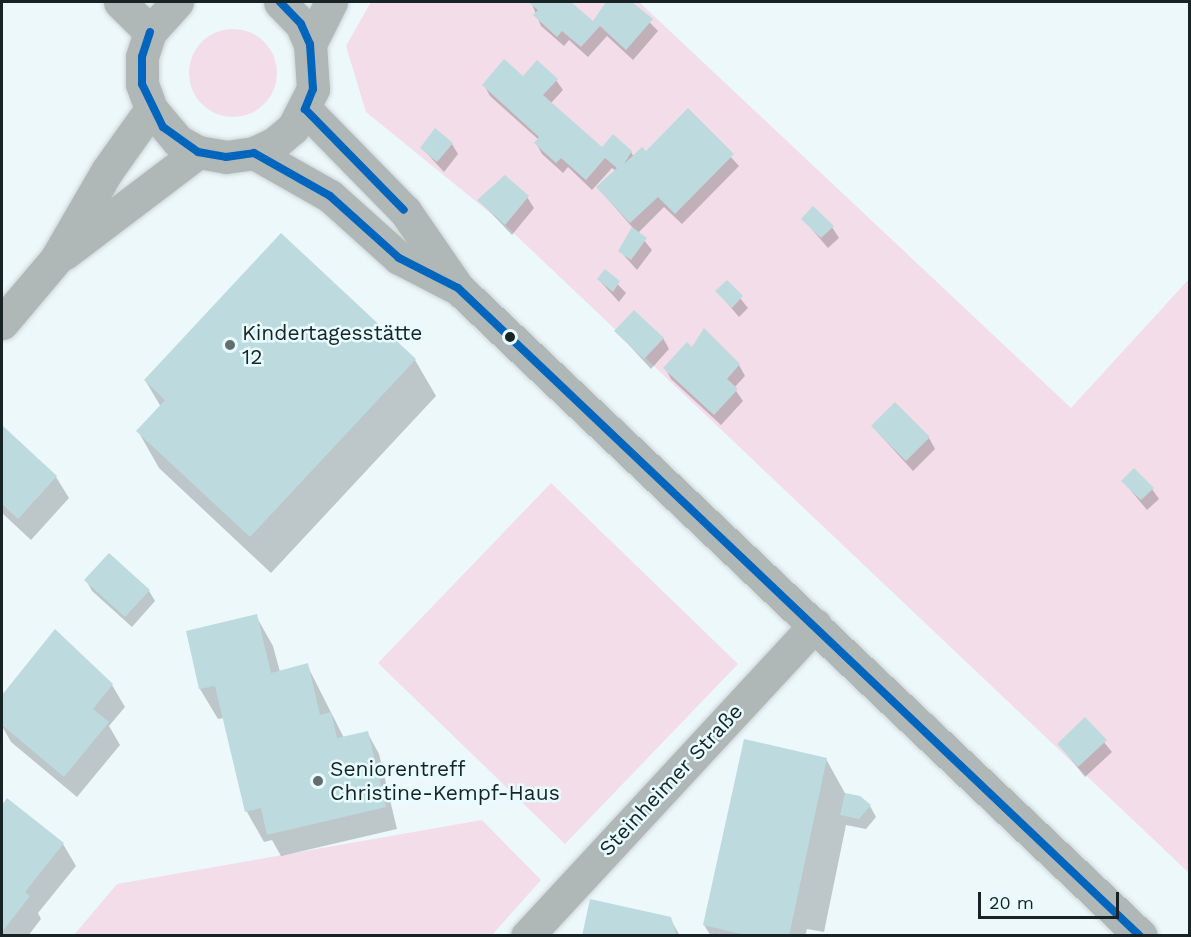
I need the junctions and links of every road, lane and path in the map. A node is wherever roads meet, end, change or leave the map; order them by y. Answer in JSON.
{"nodes":[{"id":1,"x":120,"y":2,"type":"edge"},
{"id":2,"x":177,"y":2,"type":"edge"},
{"id":3,"x":280,"y":2,"type":"edge"},
{"id":4,"x":331,"y":2,"type":"edge"},
{"id":5,"x":150,"y":32,"type":"junction"},
{"id":6,"x":310,"y":44,"type":"junction"},
{"id":7,"x":151,"y":109,"type":"junction"},
{"id":8,"x":305,"y":109,"type":"junction"},
{"id":9,"x":198,"y":152,"type":"junction"},
{"id":10,"x":254,"y":153,"type":"junction"},
{"id":11,"x":56,"y":259,"type":"junction"},
{"id":12,"x":458,"y":288,"type":"junction"},
{"id":13,"x":8,"y":303,"type":"edge"},
{"id":14,"x":815,"y":625,"type":"junction"},
{"id":15,"x":527,"y":936,"type":"edge"},
{"id":16,"x":1142,"y":936,"type":"edge"}],
"edges":[{"from":1,"to":5,"type":"street"},
{"from":2,"to":5,"type":"street"},
{"from":3,"to":6,"type":"street"},
{"from":4,"to":6,"type":"street"},
{"from":5,"to":7,"type":"street"},
{"from":6,"to":8,"type":"street"},
{"from":7,"to":9,"type":"street"},
{"from":7,"to":11,"type":"street"},
{"from":8,"to":10,"type":"street"},
{"from":8,"to":12,"type":"street"},
{"from":9,"to":10,"type":"street"},
{"from":9,"to":11,"type":"street"},
{"from":10,"to":12,"type":"street"},
{"from":11,"to":13,"type":"street"},
{"from":12,"to":14,"type":"street"},
{"from":14,"to":15,"type":"street","name":"Steinheimer Straße"},
{"from":14,"to":16,"type":"street"}]}
